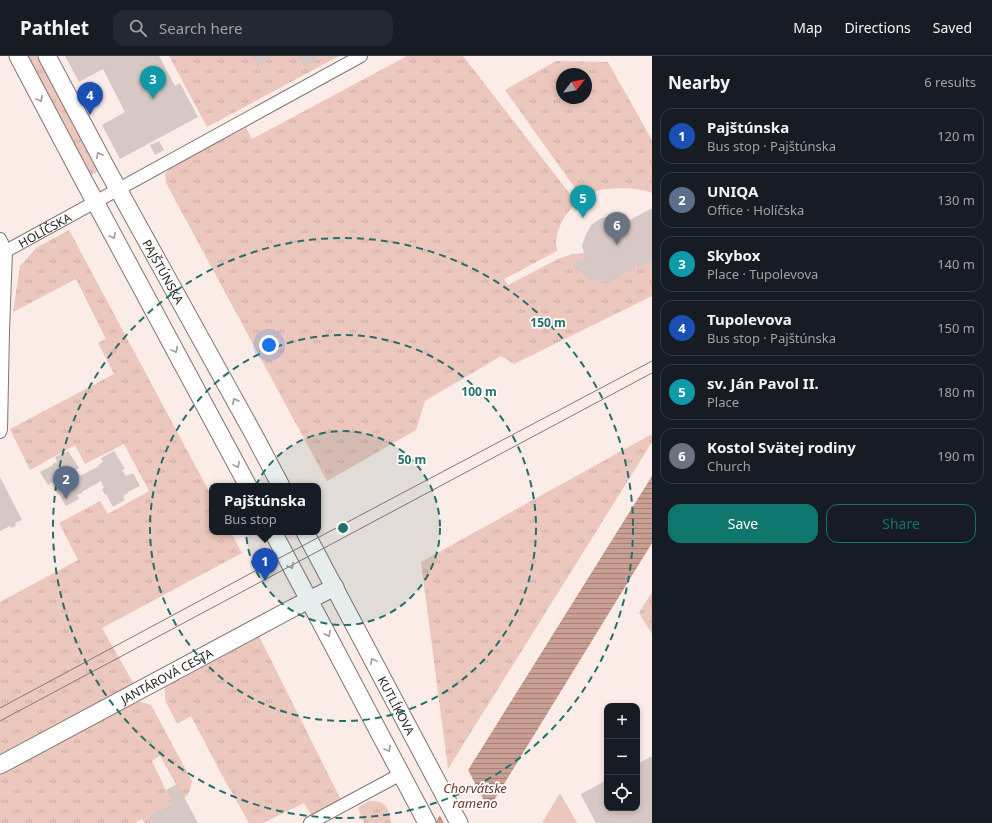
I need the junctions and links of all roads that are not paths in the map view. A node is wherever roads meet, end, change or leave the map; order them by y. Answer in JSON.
{"nodes":[{"id":1,"x":18,"y":56,"type":"edge"},
{"id":2,"x":47,"y":56,"type":"edge"},
{"id":3,"x":361,"y":56,"type":"edge"},
{"id":4,"x":118,"y":189,"type":"junction"},
{"id":5,"x":95,"y":202,"type":"junction"},
{"id":6,"x":0,"y":239,"type":"edge"},
{"id":7,"x":6,"y":251,"type":"junction"},
{"id":8,"x":0,"y":432,"type":"edge"},
{"id":9,"x":246,"y":483,"type":"edge"},
{"id":10,"x":279,"y":483,"type":"edge"},
{"id":11,"x":275,"y":535,"type":"edge"},
{"id":12,"x":307,"y":535,"type":"edge"},
{"id":13,"x":334,"y":587,"type":"junction"},
{"id":14,"x":309,"y":600,"type":"junction"},
{"id":15,"x":0,"y":765,"type":"edge"},
{"id":16,"x":401,"y":774,"type":"junction"},
{"id":17,"x":424,"y":817,"type":"edge"},
{"id":18,"x":310,"y":823,"type":"edge"},
{"id":19,"x":459,"y":823,"type":"edge"}],
"edges":[{"from":1,"to":5,"type":"main road","one_way":true},
{"from":4,"to":2,"type":"main road","name":"PAJŠTÚNSKA","one_way":true},
{"from":3,"to":4,"type":"street","name":"HOLÍČSKA"},
{"from":4,"to":5,"type":"street","name":"HOLÍČSKA"},
{"from":10,"to":4,"type":"main road","name":"PAJŠTÚNSKA","one_way":true},
{"from":5,"to":7,"type":"street","name":"HOLÍČSKA"},
{"from":5,"to":9,"type":"main road","one_way":true},
{"from":6,"to":7,"type":"street"},
{"from":7,"to":8,"type":"street","name":"HOLÍČSKA"},
{"from":11,"to":14,"type":"main road","one_way":true},
{"from":12,"to":13,"type":"main road"},
{"from":13,"to":14,"type":"main road","name":"JANTÁROVÁ CESTA"},
{"from":19,"to":13,"type":"main road","name":"KUTLÍKOVA","one_way":true},
{"from":14,"to":15,"type":"main road","name":"JANTÁROVÁ CESTA"},
{"from":14,"to":16,"type":"main road","one_way":true},
{"from":16,"to":17,"type":"main road"},
{"from":16,"to":18,"type":"street"}]}
